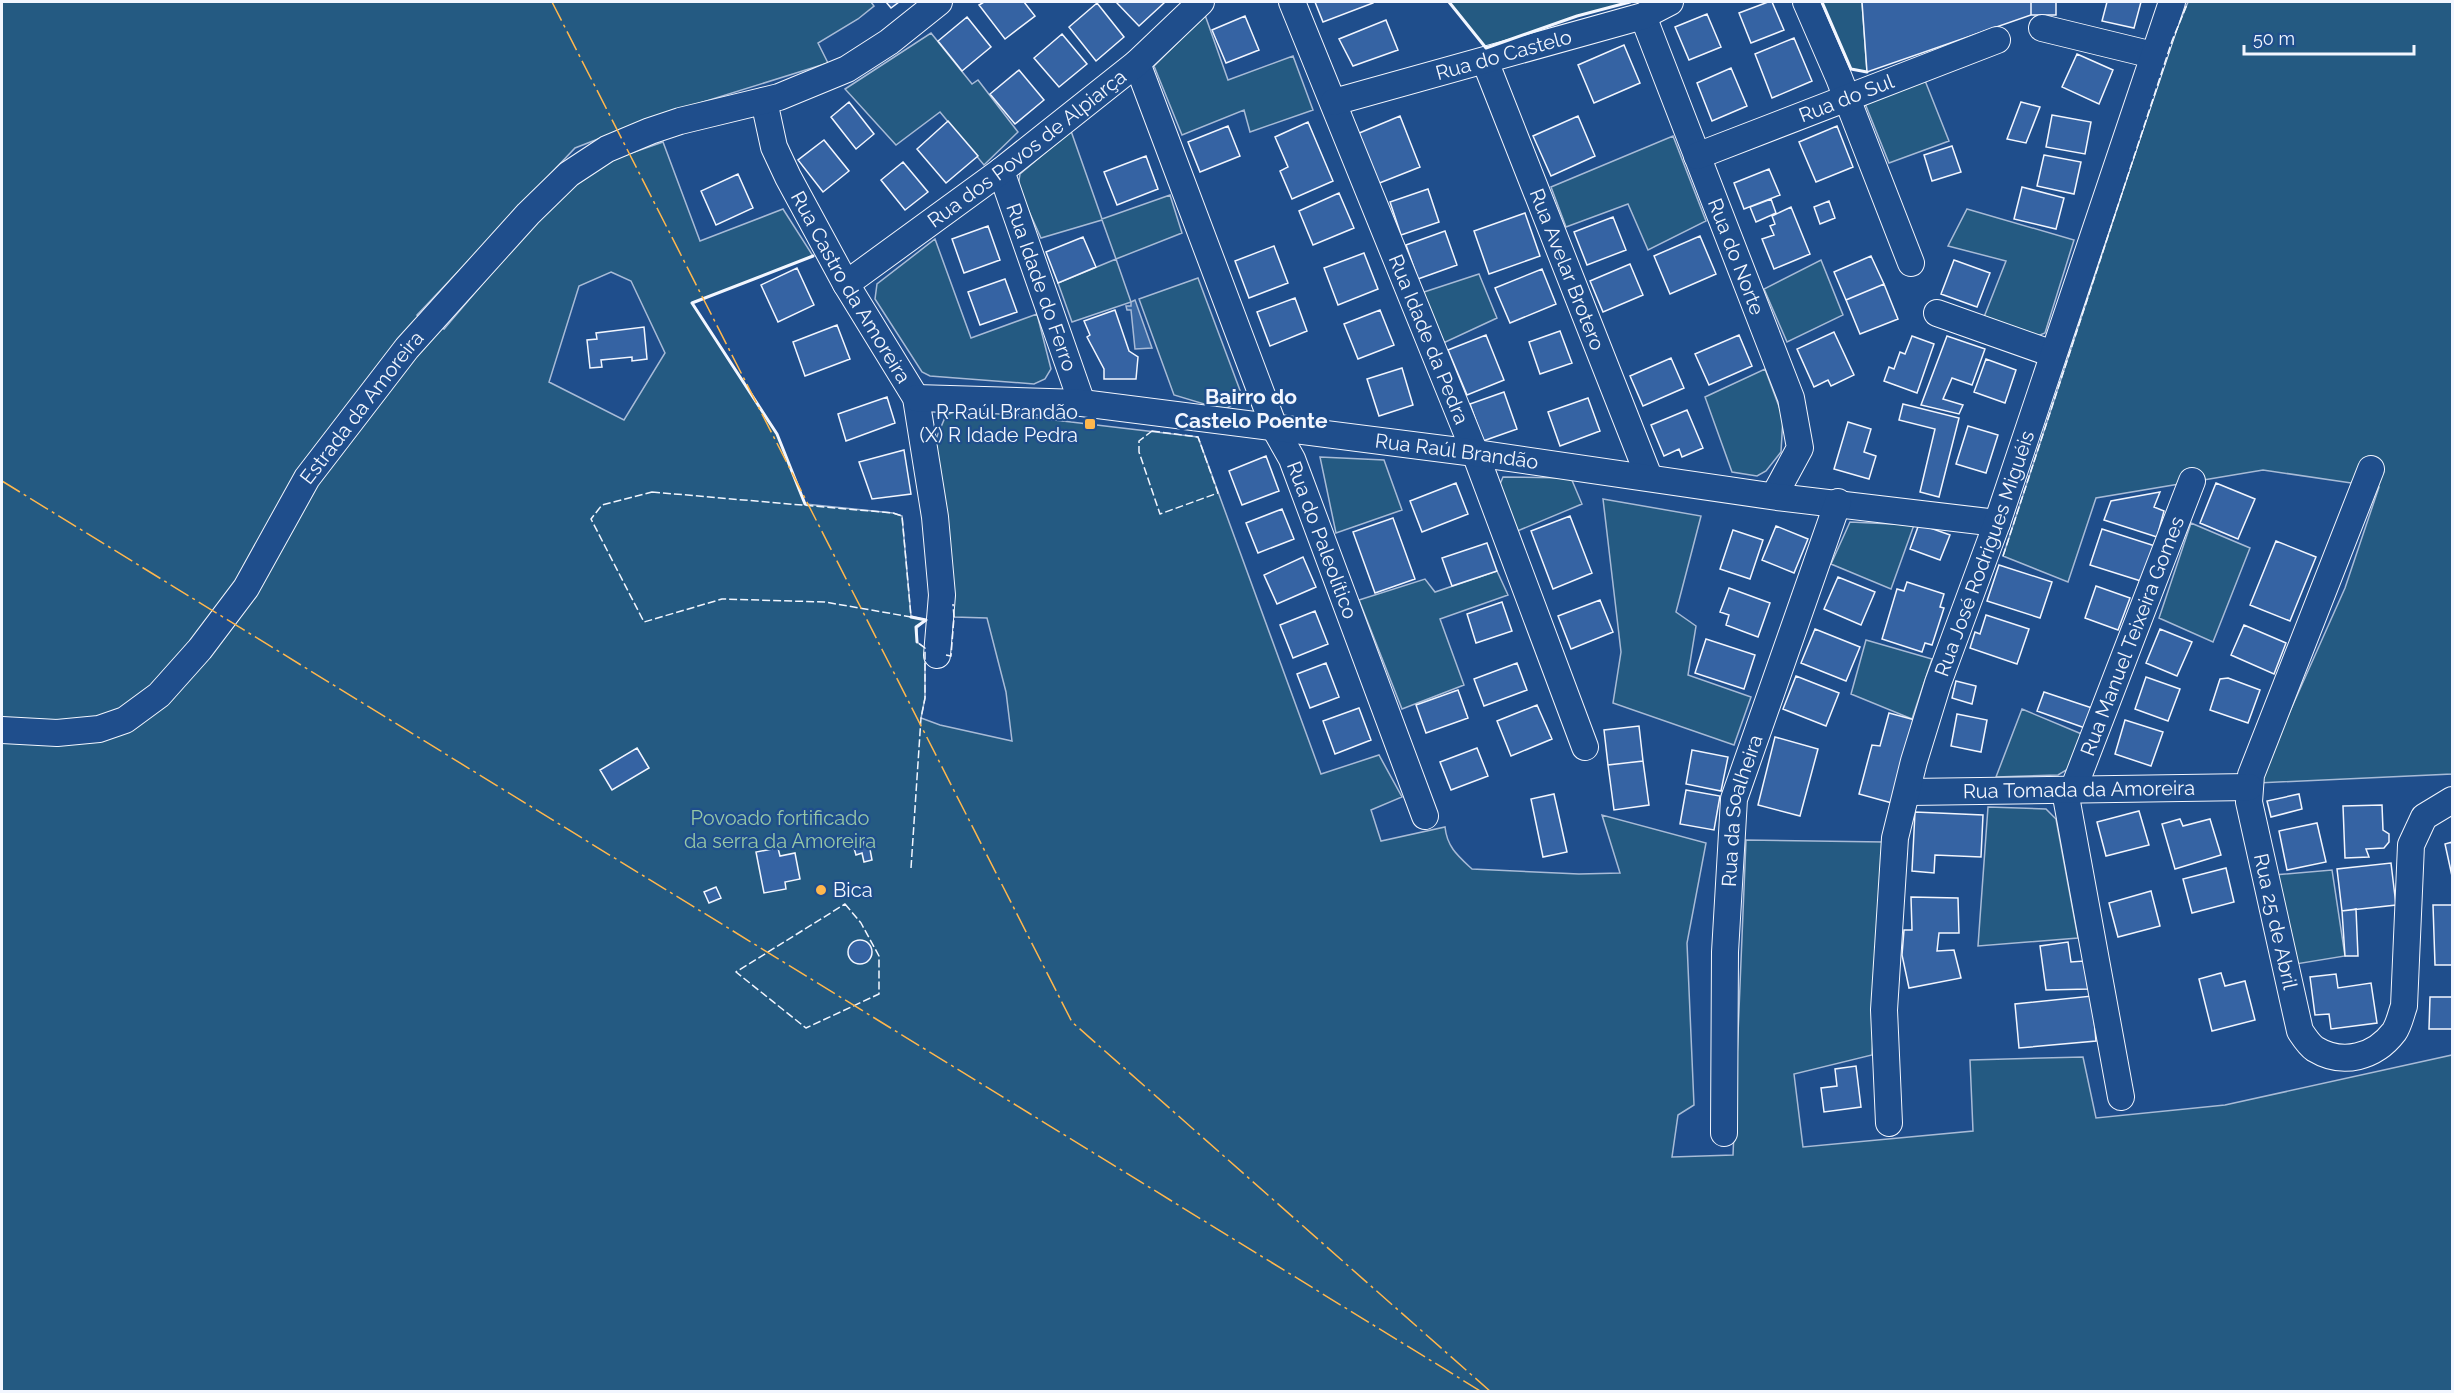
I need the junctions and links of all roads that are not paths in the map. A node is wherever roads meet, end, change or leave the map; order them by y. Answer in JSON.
{"nodes":[{"id":1,"x":939,"y":2,"type":"edge"},
{"id":2,"x":1201,"y":2,"type":"edge"},
{"id":3,"x":1292,"y":2,"type":"edge"},
{"id":4,"x":1670,"y":2,"type":"edge"},
{"id":5,"x":1806,"y":2,"type":"edge"},
{"id":6,"x":2172,"y":2,"type":"edge"},
{"id":7,"x":1643,"y":16,"type":"junction"},
{"id":8,"x":2042,"y":28,"type":"dead end"},
{"id":9,"x":1997,"y":40,"type":"dead end"},
{"id":10,"x":2153,"y":56,"type":"junction"},
{"id":11,"x":1485,"y":62,"type":"junction"},
{"id":12,"x":1137,"y":63,"type":"junction"},
{"id":13,"x":1846,"y":97,"type":"junction"},
{"id":14,"x":764,"y":101,"type":"junction"},
{"id":15,"x":1334,"y":102,"type":"junction"},
{"id":16,"x":1697,"y":156,"type":"junction"},
{"id":17,"x":1001,"y":171,"type":"junction"},
{"id":18,"x":1911,"y":263,"type":"dead end"},
{"id":19,"x":846,"y":284,"type":"junction"},
{"id":20,"x":1937,"y":313,"type":"dead end"},
{"id":21,"x":2053,"y":354,"type":"junction"},
{"id":22,"x":916,"y":398,"type":"junction"},
{"id":23,"x":1082,"y":403,"type":"junction"},
{"id":24,"x":1274,"y":427,"type":"junction"},
{"id":25,"x":1475,"y":453,"type":"junction"},
{"id":26,"x":2371,"y":469,"type":"dead end"},
{"id":27,"x":1649,"y":477,"type":"junction"},
{"id":28,"x":2192,"y":481,"type":"dead end"},
{"id":29,"x":1774,"y":496,"type":"junction"},
{"id":30,"x":1838,"y":502,"type":"junction"},
{"id":31,"x":1997,"y":523,"type":"junction"},
{"id":32,"x":937,"y":655,"type":"dead end"},
{"id":33,"x":2,"y":730,"type":"edge"},
{"id":34,"x":1585,"y":747,"type":"dead end"},
{"id":35,"x":2249,"y":787,"type":"junction"},
{"id":36,"x":2069,"y":790,"type":"junction"},
{"id":37,"x":1908,"y":792,"type":"junction"},
{"id":38,"x":2452,"y":800,"type":"edge"},
{"id":39,"x":1425,"y":816,"type":"dead end"},
{"id":40,"x":2121,"y":1097,"type":"dead end"},
{"id":41,"x":1889,"y":1123,"type":"dead end"},
{"id":42,"x":1724,"y":1134,"type":"dead end"}],
"edges":[{"from":1,"to":14,"type":"street","name":"Estrada da Amoreira"},
{"from":2,"to":12,"type":"street","name":"Rua dos Povos de Alpiarça"},
{"from":3,"to":15,"type":"street","name":"Rua Idade da Pedra"},
{"from":4,"to":7,"type":"street","name":"Rua do Castelo"},
{"from":5,"to":13,"type":"street"},
{"from":6,"to":10,"type":"street","name":"Rua José Rodrigues Miguéis"},
{"from":7,"to":11,"type":"street","name":"Rua do Castelo"},
{"from":7,"to":16,"type":"street","name":"Rua do Norte"},
{"from":8,"to":10,"type":"street"},
{"from":9,"to":13,"type":"street","name":"Rua do Sul"},
{"from":10,"to":21,"type":"street","name":"Rua José Rodrigues Miguéis"},
{"from":11,"to":15,"type":"street","name":"Rua do Castelo"},
{"from":11,"to":27,"type":"street","name":"Rua Avelar Brotero"},
{"from":12,"to":17,"type":"street","name":"Rua dos Povos de Alpiarça"},
{"from":12,"to":24,"type":"street","name":"Rua do Paleolítico"},
{"from":13,"to":16,"type":"street","name":"Rua do Sul"},
{"from":13,"to":18,"type":"street"},
{"from":14,"to":19,"type":"street","name":"Rua Castro da Amoreira"},
{"from":14,"to":33,"type":"street","name":"Estrada da Amoreira"},
{"from":15,"to":25,"type":"street","name":"Rua Idade da Pedra"},
{"from":16,"to":29,"type":"street","name":"Rua do Norte"},
{"from":17,"to":19,"type":"street","name":"Rua dos Povos de Alpiarça"},
{"from":17,"to":23,"type":"street","name":"Rua Idade do Ferro"},
{"from":19,"to":22,"type":"street","name":"Rua Castro da Amoreira"},
{"from":20,"to":21,"type":"street"},
{"from":21,"to":31,"type":"street","name":"Rua José Rodrigues Miguéis"},
{"from":22,"to":23,"type":"street","name":"Rua Raúl Brandão"},
{"from":22,"to":32,"type":"street","name":"Rua Castro da Amoreira"},
{"from":23,"to":24,"type":"street","name":"Rua Raúl Brandão"},
{"from":24,"to":25,"type":"street","name":"Rua Raúl Brandão"},
{"from":24,"to":39,"type":"street","name":"Rua do Paleolítico"},
{"from":25,"to":27,"type":"street","name":"Rua Raúl Brandão"},
{"from":25,"to":34,"type":"street","name":"Rua Idade da Pedra"},
{"from":26,"to":35,"type":"street","name":"Rua 25 de Abril"},
{"from":27,"to":29,"type":"street","name":"Rua Raúl Brandão"},
{"from":28,"to":36,"type":"street","name":"Rua Manuel Teixeira Gomes"},
{"from":29,"to":30,"type":"street","name":"Rua Raúl Brandão"},
{"from":30,"to":31,"type":"street","name":"Rua Raúl Brandão"},
{"from":30,"to":42,"type":"street","name":"Rua da Soalheira"},
{"from":31,"to":37,"type":"street","name":"Rua José Rodrigues Miguéis"},
{"from":35,"to":36,"type":"street","name":"Rua Tomada da Amoreira"},
{"from":35,"to":38,"type":"street","name":"Rua 25 de Abril"},
{"from":36,"to":37,"type":"street","name":"Rua Tomada da Amoreira"},
{"from":36,"to":40,"type":"street"},
{"from":37,"to":41,"type":"street","name":"Rua José Rodrigues Miguéis"}]}
